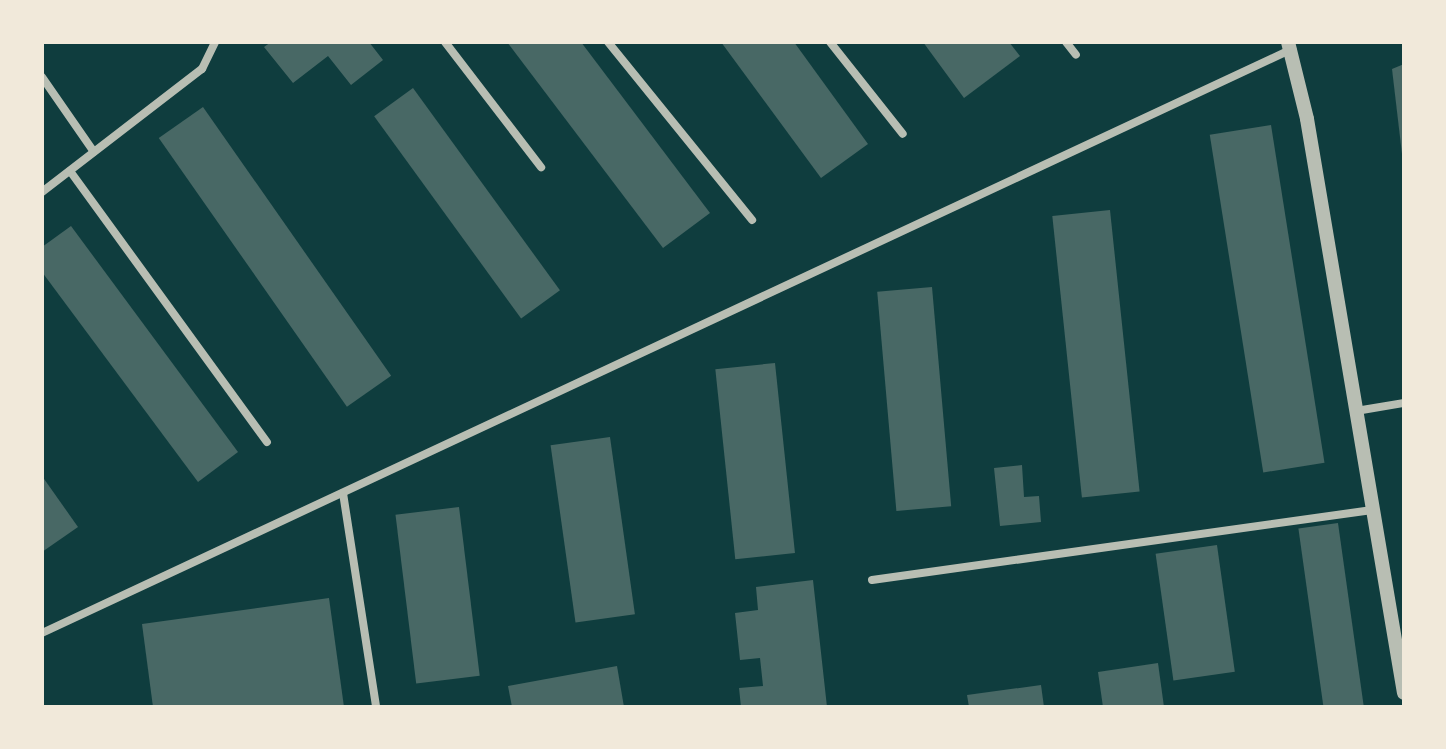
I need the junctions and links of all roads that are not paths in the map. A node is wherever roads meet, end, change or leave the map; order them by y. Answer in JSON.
{"nodes":[{"id":1,"x":215,"y":42,"type":"edge"},
{"id":2,"x":461,"y":42,"type":"edge"},
{"id":3,"x":608,"y":42,"type":"edge"},
{"id":4,"x":830,"y":42,"type":"edge"},
{"id":5,"x":1066,"y":42,"type":"edge"},
{"id":6,"x":1295,"y":44,"type":"edge"},
{"id":7,"x":448,"y":46,"type":"edge"},
{"id":8,"x":1076,"y":55,"type":"dead end"},
{"id":9,"x":42,"y":77,"type":"edge"},
{"id":10,"x":903,"y":134,"type":"dead end"},
{"id":11,"x":94,"y":152,"type":"junction"},
{"id":12,"x":541,"y":167,"type":"dead end"},
{"id":13,"x":70,"y":171,"type":"junction"},
{"id":14,"x":42,"y":192,"type":"edge"},
{"id":15,"x":752,"y":220,"type":"dead end"},
{"id":16,"x":1404,"y":403,"type":"edge"},
{"id":17,"x":1355,"y":411,"type":"junction"},
{"id":18,"x":267,"y":442,"type":"dead end"},
{"id":19,"x":343,"y":493,"type":"junction"},
{"id":20,"x":1372,"y":510,"type":"junction"},
{"id":21,"x":872,"y":580,"type":"dead end"},
{"id":22,"x":42,"y":633,"type":"edge"},
{"id":23,"x":1404,"y":693,"type":"edge"},
{"id":24,"x":376,"y":707,"type":"edge"}],
"edges":[{"from":1,"to":11,"type":"street"},
{"from":2,"to":7,"type":"street"},
{"from":3,"to":15,"type":"street"},
{"from":4,"to":10,"type":"street"},
{"from":5,"to":8,"type":"street"},
{"from":6,"to":17,"type":"street"},
{"from":6,"to":19,"type":"street"},
{"from":7,"to":12,"type":"street"},
{"from":9,"to":11,"type":"street"},
{"from":11,"to":13,"type":"street"},
{"from":13,"to":14,"type":"street"},
{"from":13,"to":18,"type":"street"},
{"from":16,"to":17,"type":"street"},
{"from":17,"to":20,"type":"street"},
{"from":19,"to":22,"type":"street"},
{"from":19,"to":24,"type":"street"},
{"from":20,"to":21,"type":"street"},
{"from":20,"to":23,"type":"street"}]}
